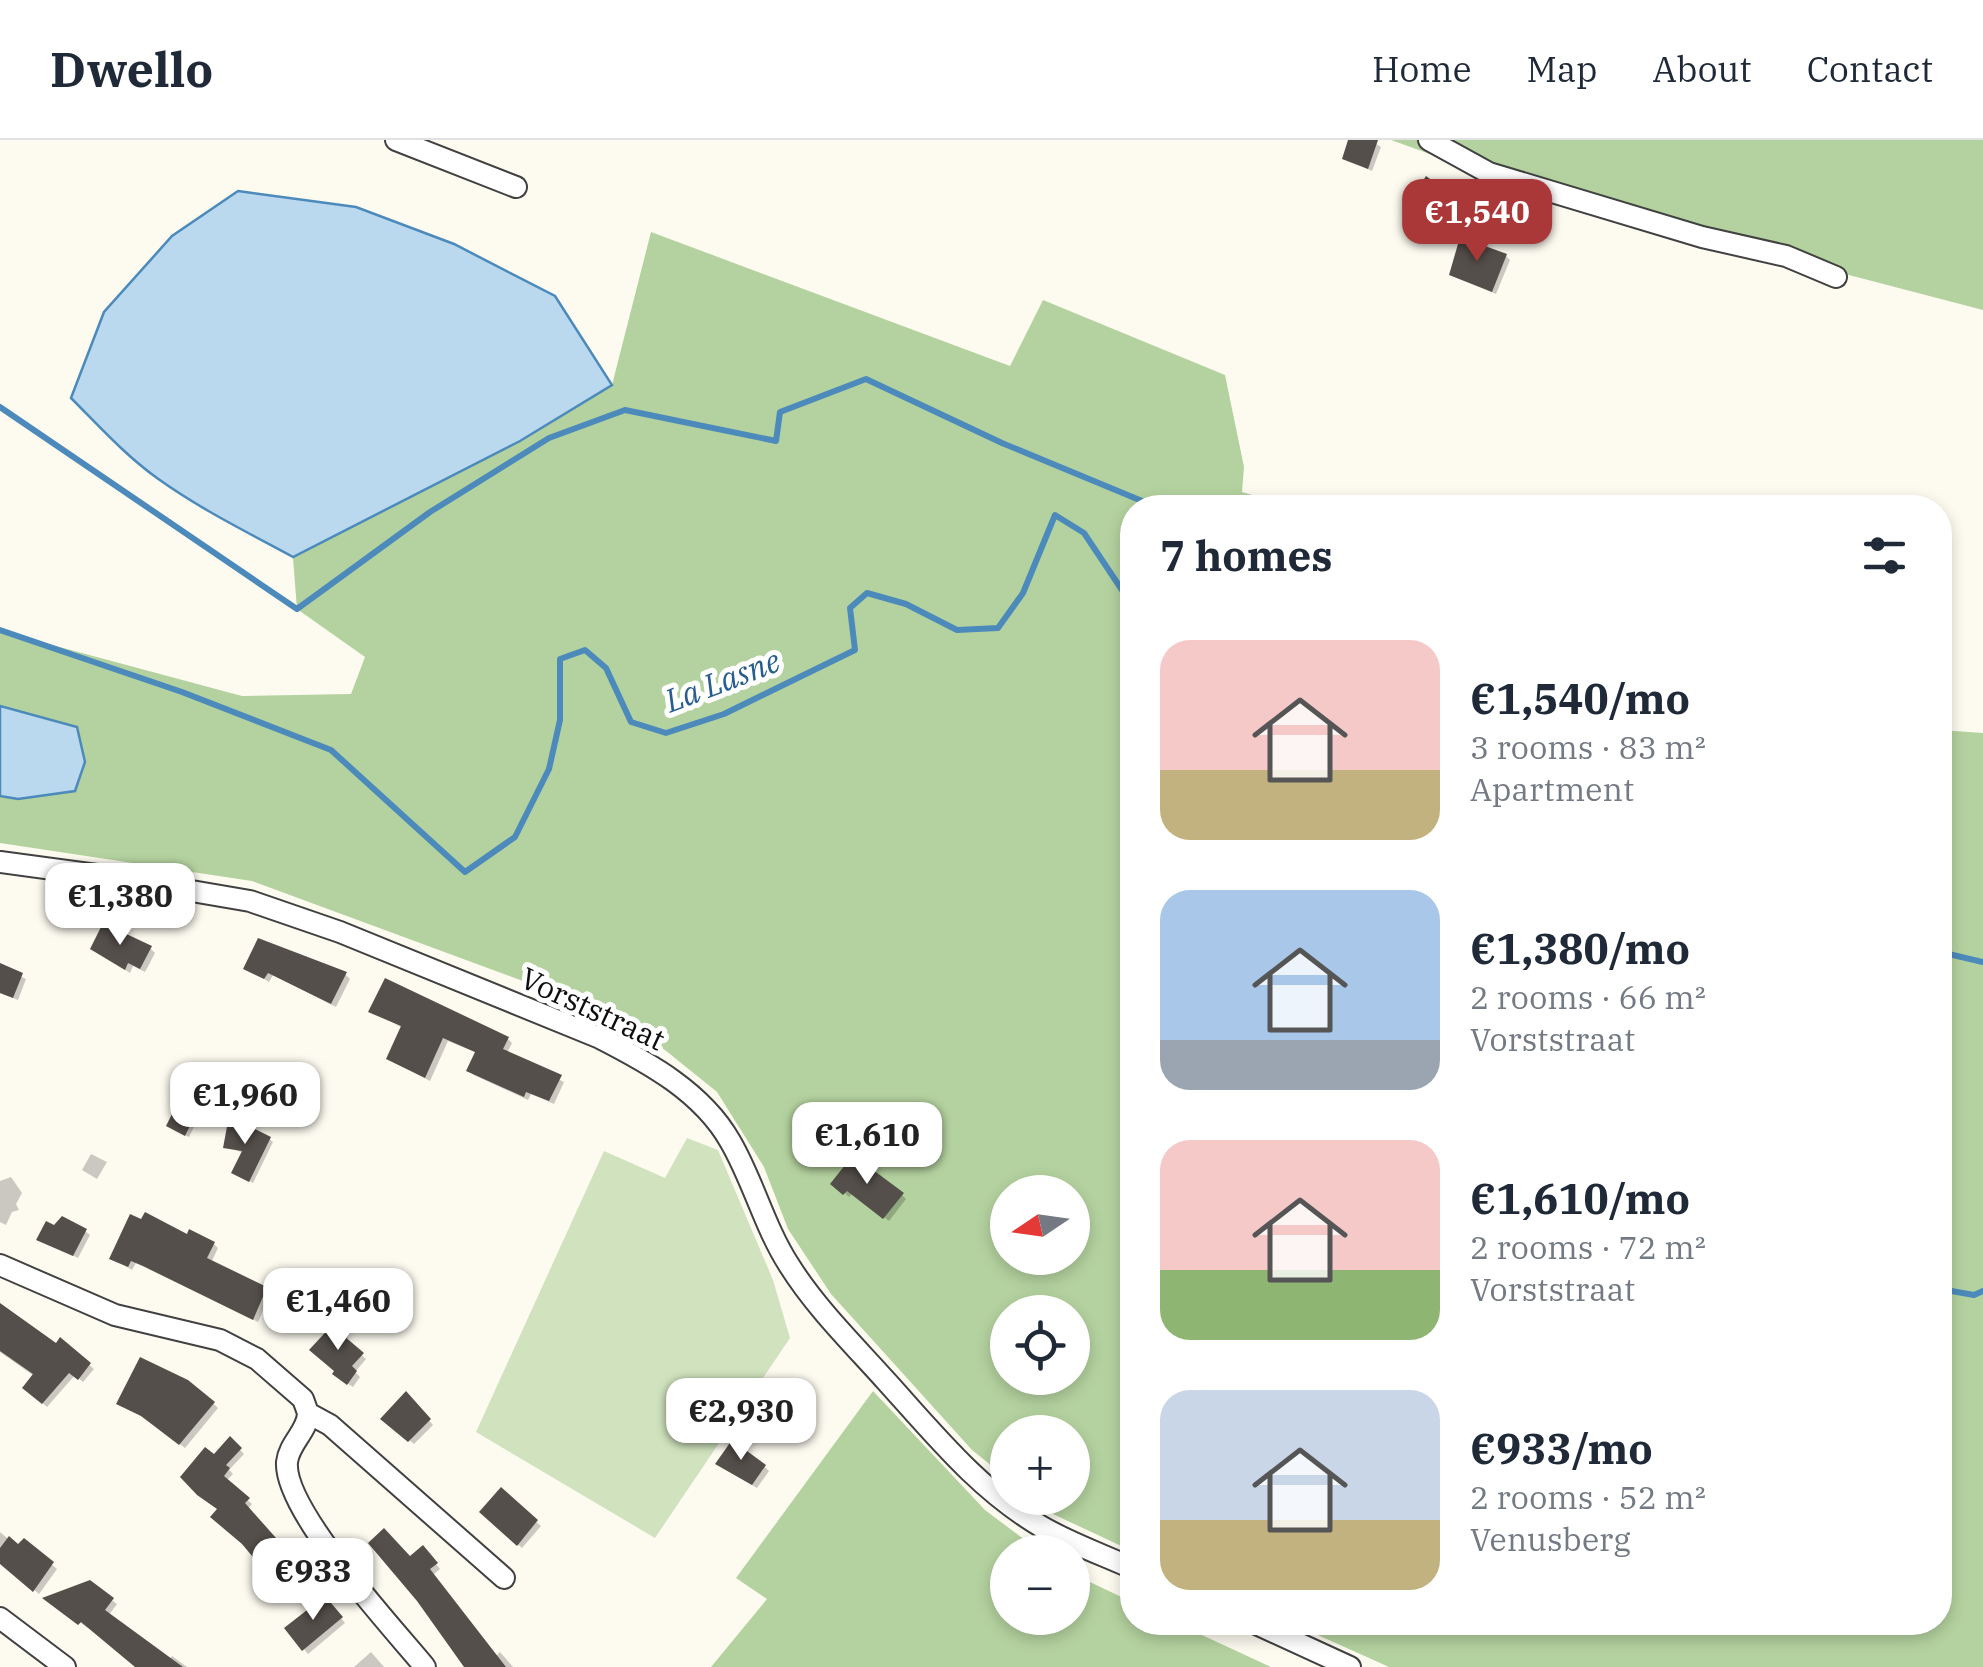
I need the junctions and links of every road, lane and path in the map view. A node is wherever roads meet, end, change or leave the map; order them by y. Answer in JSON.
{"nodes":[{"id":1,"x":396,"y":140,"type":"edge"},
{"id":2,"x":1429,"y":140,"type":"edge"},
{"id":3,"x":516,"y":186,"type":"dead end"},
{"id":4,"x":1836,"y":276,"type":"dead end"},
{"id":5,"x":0,"y":862,"type":"edge"},
{"id":6,"x":0,"y":1265,"type":"edge"},
{"id":7,"x":308,"y":1413,"type":"junction"},
{"id":8,"x":1120,"y":1563,"type":"edge"},
{"id":9,"x":504,"y":1578,"type":"dead end"},
{"id":10,"x":0,"y":1618,"type":"edge"},
{"id":11,"x":1280,"y":1635,"type":"edge"},
{"id":12,"x":65,"y":1667,"type":"edge"},
{"id":13,"x":425,"y":1667,"type":"edge"},
{"id":14,"x":1350,"y":1667,"type":"edge"}],
"edges":[{"from":1,"to":3,"type":"street"},
{"from":2,"to":4,"type":"street"},
{"from":5,"to":8,"type":"street","name":"Vorststraat"},
{"from":6,"to":7,"type":"street"},
{"from":7,"to":9,"type":"street"},
{"from":7,"to":13,"type":"street"},
{"from":10,"to":12,"type":"street"},
{"from":11,"to":14,"type":"street"}]}
